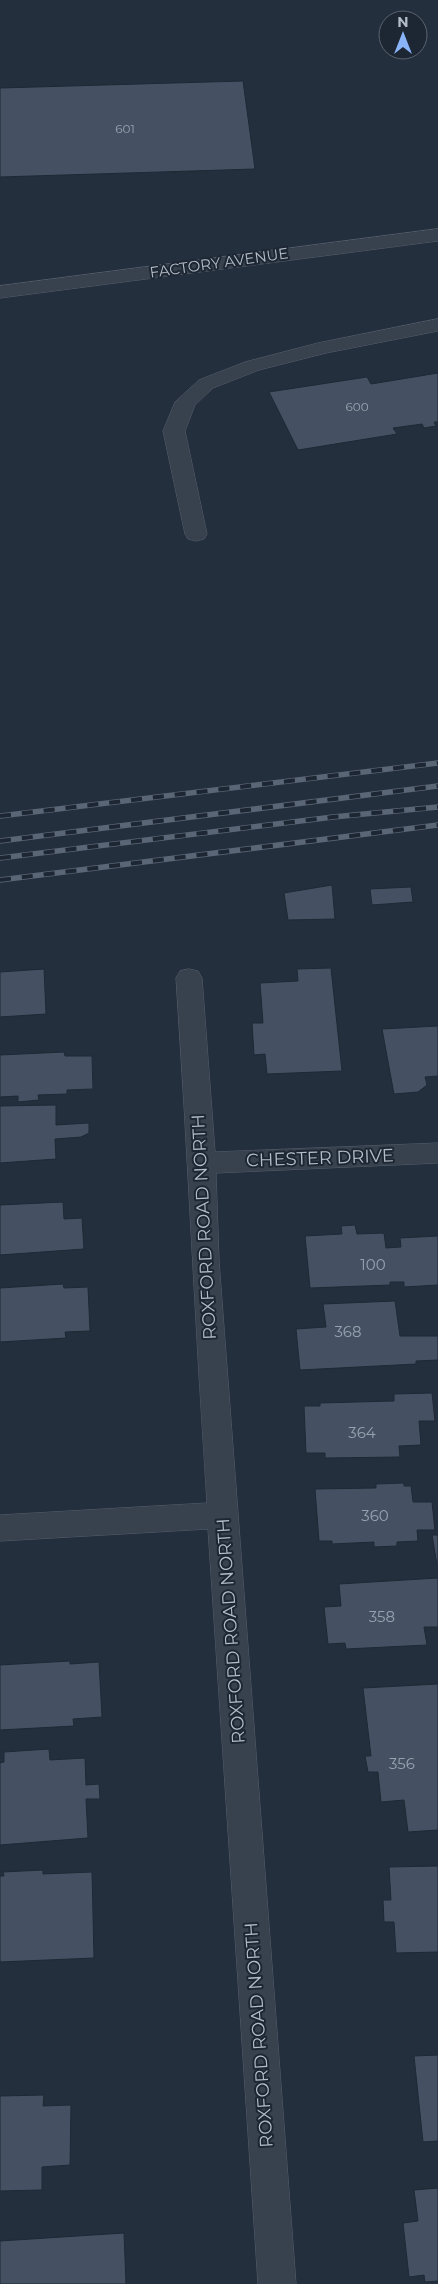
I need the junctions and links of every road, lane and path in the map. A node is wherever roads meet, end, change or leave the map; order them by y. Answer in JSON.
{"nodes":[{"id":1,"x":438,"y":234,"type":"edge"},
{"id":2,"x":0,"y":292,"type":"edge"},
{"id":3,"x":438,"y":324,"type":"edge"},
{"id":4,"x":196,"y":534,"type":"dead end"},
{"id":5,"x":189,"y":978,"type":"dead end"},
{"id":6,"x":438,"y":1153,"type":"edge"},
{"id":7,"x":202,"y":1163,"type":"junction"},
{"id":8,"x":222,"y":1515,"type":"junction"},
{"id":9,"x":0,"y":1528,"type":"edge"},
{"id":10,"x":277,"y":2284,"type":"edge"}],
"edges":[{"from":1,"to":2,"type":"street","name":"FACTORY AVENUE"},
{"from":3,"to":4,"type":"street"},
{"from":5,"to":7,"type":"street","name":"ROXFORD ROAD NORTH"},
{"from":6,"to":7,"type":"street","name":"CHESTER DRIVE"},
{"from":7,"to":8,"type":"street","name":"ROXFORD ROAD NORTH"},
{"from":8,"to":9,"type":"street"},
{"from":8,"to":10,"type":"street","name":"ROXFORD ROAD NORTH"}]}
